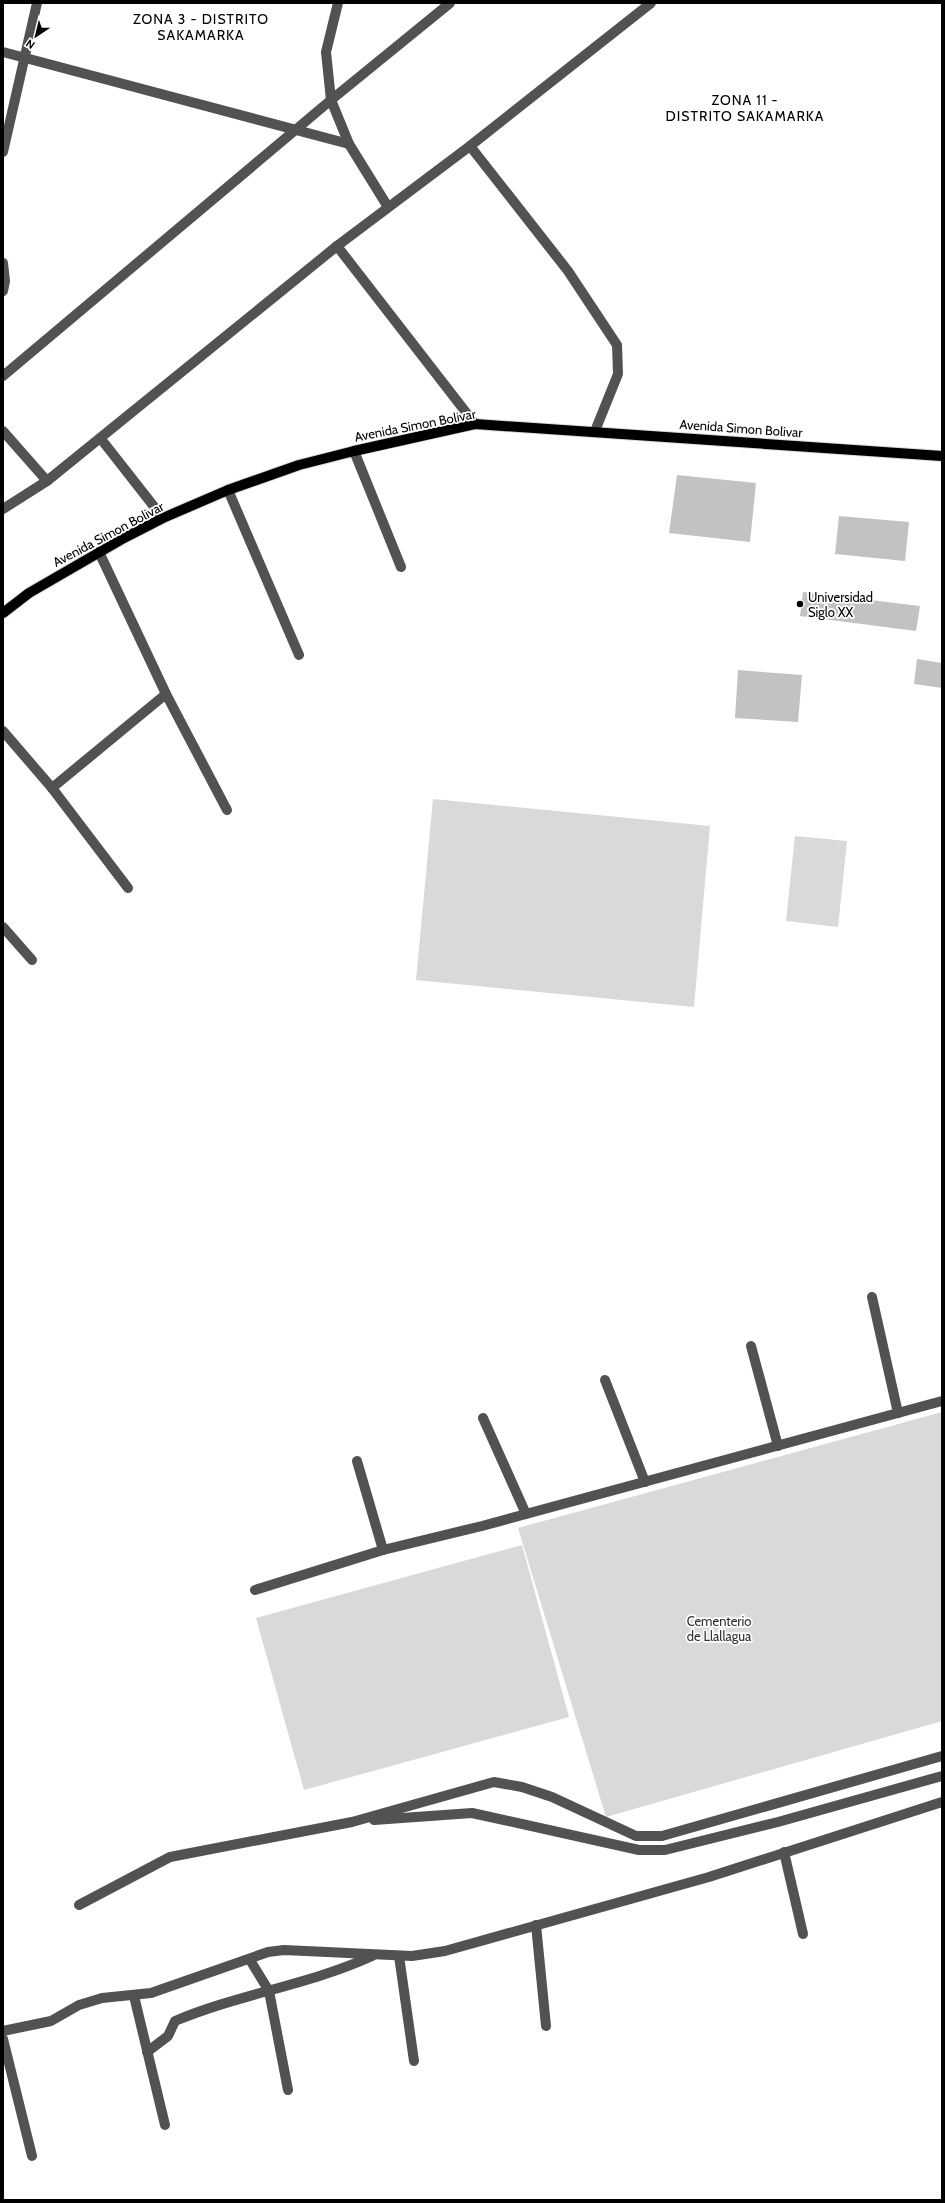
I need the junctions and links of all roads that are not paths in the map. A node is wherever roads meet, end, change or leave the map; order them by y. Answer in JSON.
{"nodes":[{"id":1,"x":38,"y":3,"type":"edge"},
{"id":2,"x":338,"y":3,"type":"edge"},
{"id":3,"x":450,"y":3,"type":"edge"},
{"id":4,"x":651,"y":3,"type":"edge"},
{"id":5,"x":3,"y":52,"type":"edge"},
{"id":6,"x":25,"y":57,"type":"junction"},
{"id":7,"x":331,"y":100,"type":"junction"},
{"id":8,"x":297,"y":130,"type":"junction"},
{"id":9,"x":349,"y":144,"type":"junction"},
{"id":10,"x":470,"y":146,"type":"junction"},
{"id":11,"x":3,"y":152,"type":"edge"},
{"id":12,"x":388,"y":207,"type":"junction"},
{"id":13,"x":337,"y":246,"type":"junction"},
{"id":14,"x":3,"y":263,"type":"edge"},
{"id":15,"x":3,"y":291,"type":"edge"},
{"id":16,"x":3,"y":376,"type":"edge"},
{"id":17,"x":475,"y":424,"type":"junction"},
{"id":18,"x":3,"y":431,"type":"edge"},
{"id":19,"x":595,"y":431,"type":"junction"},
{"id":20,"x":101,"y":439,"type":"junction"},
{"id":21,"x":354,"y":451,"type":"junction"},
{"id":22,"x":942,"y":456,"type":"edge"},
{"id":23,"x":47,"y":481,"type":"junction"},
{"id":24,"x":228,"y":490,"type":"junction"},
{"id":25,"x":3,"y":509,"type":"edge"},
{"id":26,"x":163,"y":518,"type":"junction"},
{"id":27,"x":99,"y":552,"type":"junction"},
{"id":28,"x":401,"y":567,"type":"dead end"},
{"id":29,"x":3,"y":613,"type":"edge"},
{"id":30,"x":299,"y":655,"type":"dead end"},
{"id":31,"x":166,"y":694,"type":"junction"},
{"id":32,"x":3,"y":731,"type":"edge"},
{"id":33,"x":52,"y":788,"type":"junction"},
{"id":34,"x":227,"y":810,"type":"dead end"},
{"id":35,"x":128,"y":888,"type":"dead end"},
{"id":36,"x":3,"y":927,"type":"edge"},
{"id":37,"x":32,"y":960,"type":"dead end"},
{"id":38,"x":872,"y":1298,"type":"dead end"},
{"id":39,"x":751,"y":1346,"type":"dead end"},
{"id":40,"x":605,"y":1380,"type":"dead end"},
{"id":41,"x":942,"y":1401,"type":"edge"},
{"id":42,"x":898,"y":1413,"type":"junction"},
{"id":43,"x":483,"y":1418,"type":"dead end"},
{"id":44,"x":778,"y":1446,"type":"junction"},
{"id":45,"x":357,"y":1461,"type":"dead end"},
{"id":46,"x":645,"y":1482,"type":"junction"},
{"id":47,"x":526,"y":1514,"type":"junction"},
{"id":48,"x":383,"y":1550,"type":"junction"},
{"id":49,"x":255,"y":1590,"type":"dead end"},
{"id":50,"x":942,"y":1756,"type":"edge"},
{"id":51,"x":942,"y":1776,"type":"edge"},
{"id":52,"x":942,"y":1802,"type":"edge"},
{"id":53,"x":352,"y":1822,"type":"junction"},
{"id":54,"x":784,"y":1852,"type":"junction"},
{"id":55,"x":79,"y":1905,"type":"dead end"},
{"id":56,"x":536,"y":1925,"type":"junction"},
{"id":57,"x":803,"y":1934,"type":"dead end"},
{"id":58,"x":374,"y":1955,"type":"junction"},
{"id":59,"x":399,"y":1956,"type":"junction"},
{"id":60,"x":250,"y":1960,"type":"junction"},
{"id":61,"x":269,"y":1991,"type":"junction"},
{"id":62,"x":134,"y":1996,"type":"junction"},
{"id":63,"x":546,"y":2026,"type":"dead end"},
{"id":64,"x":3,"y":2031,"type":"edge"},
{"id":65,"x":3,"y":2039,"type":"edge"},
{"id":66,"x":147,"y":2052,"type":"junction"},
{"id":67,"x":414,"y":2061,"type":"dead end"},
{"id":68,"x":288,"y":2090,"type":"dead end"},
{"id":69,"x":165,"y":2125,"type":"dead end"},
{"id":70,"x":32,"y":2156,"type":"dead end"}],
"edges":[{"from":1,"to":6,"type":"street"},
{"from":2,"to":7,"type":"street"},
{"from":3,"to":7,"type":"street"},
{"from":4,"to":10,"type":"street"},
{"from":5,"to":6,"type":"street"},
{"from":6,"to":8,"type":"street"},
{"from":6,"to":11,"type":"street"},
{"from":7,"to":8,"type":"street"},
{"from":7,"to":9,"type":"street"},
{"from":8,"to":9,"type":"street"},
{"from":8,"to":16,"type":"street"},
{"from":9,"to":12,"type":"street"},
{"from":10,"to":12,"type":"street"},
{"from":10,"to":19,"type":"street"},
{"from":12,"to":13,"type":"street"},
{"from":13,"to":17,"type":"street"},
{"from":13,"to":20,"type":"street"},
{"from":14,"to":15,"type":"street"},
{"from":17,"to":19,"type":"main road","name":"Avenida Simon Bolivar"},
{"from":17,"to":21,"type":"main road","name":"Avenida Simon Bolivar"},
{"from":18,"to":23,"type":"street"},
{"from":19,"to":22,"type":"main road","name":"Avenida Simon Bolivar"},
{"from":20,"to":23,"type":"street"},
{"from":20,"to":26,"type":"street"},
{"from":21,"to":24,"type":"main road","name":"Avenida Simon Bolivar"},
{"from":21,"to":28,"type":"street"},
{"from":23,"to":25,"type":"street"},
{"from":24,"to":26,"type":"main road","name":"Avenida Simon Bolivar"},
{"from":24,"to":30,"type":"street"},
{"from":26,"to":27,"type":"main road","name":"Avenida Simon Bolivar"},
{"from":27,"to":29,"type":"main road","name":"Avenida Simon Bolivar"},
{"from":27,"to":31,"type":"street"},
{"from":31,"to":33,"type":"street"},
{"from":31,"to":34,"type":"street"},
{"from":32,"to":33,"type":"street"},
{"from":33,"to":35,"type":"street"},
{"from":36,"to":37,"type":"street"},
{"from":38,"to":42,"type":"street"},
{"from":39,"to":44,"type":"street"},
{"from":40,"to":46,"type":"street"},
{"from":41,"to":42,"type":"street"},
{"from":42,"to":44,"type":"street"},
{"from":43,"to":47,"type":"street"},
{"from":44,"to":46,"type":"street"},
{"from":45,"to":48,"type":"street"},
{"from":46,"to":47,"type":"street"},
{"from":47,"to":48,"type":"street"},
{"from":48,"to":49,"type":"street"},
{"from":50,"to":53,"type":"street"},
{"from":51,"to":53,"type":"street"},
{"from":52,"to":54,"type":"street"},
{"from":53,"to":55,"type":"street"},
{"from":54,"to":56,"type":"street"},
{"from":54,"to":57,"type":"street"},
{"from":56,"to":59,"type":"street"},
{"from":56,"to":63,"type":"street"},
{"from":58,"to":59,"type":"street"},
{"from":58,"to":60,"type":"street"},
{"from":58,"to":61,"type":"street"},
{"from":59,"to":67,"type":"street"},
{"from":60,"to":61,"type":"street"},
{"from":60,"to":62,"type":"street"},
{"from":61,"to":66,"type":"street"},
{"from":61,"to":68,"type":"street"},
{"from":62,"to":64,"type":"street"},
{"from":62,"to":66,"type":"street"},
{"from":65,"to":70,"type":"street"},
{"from":66,"to":69,"type":"street"}]}
